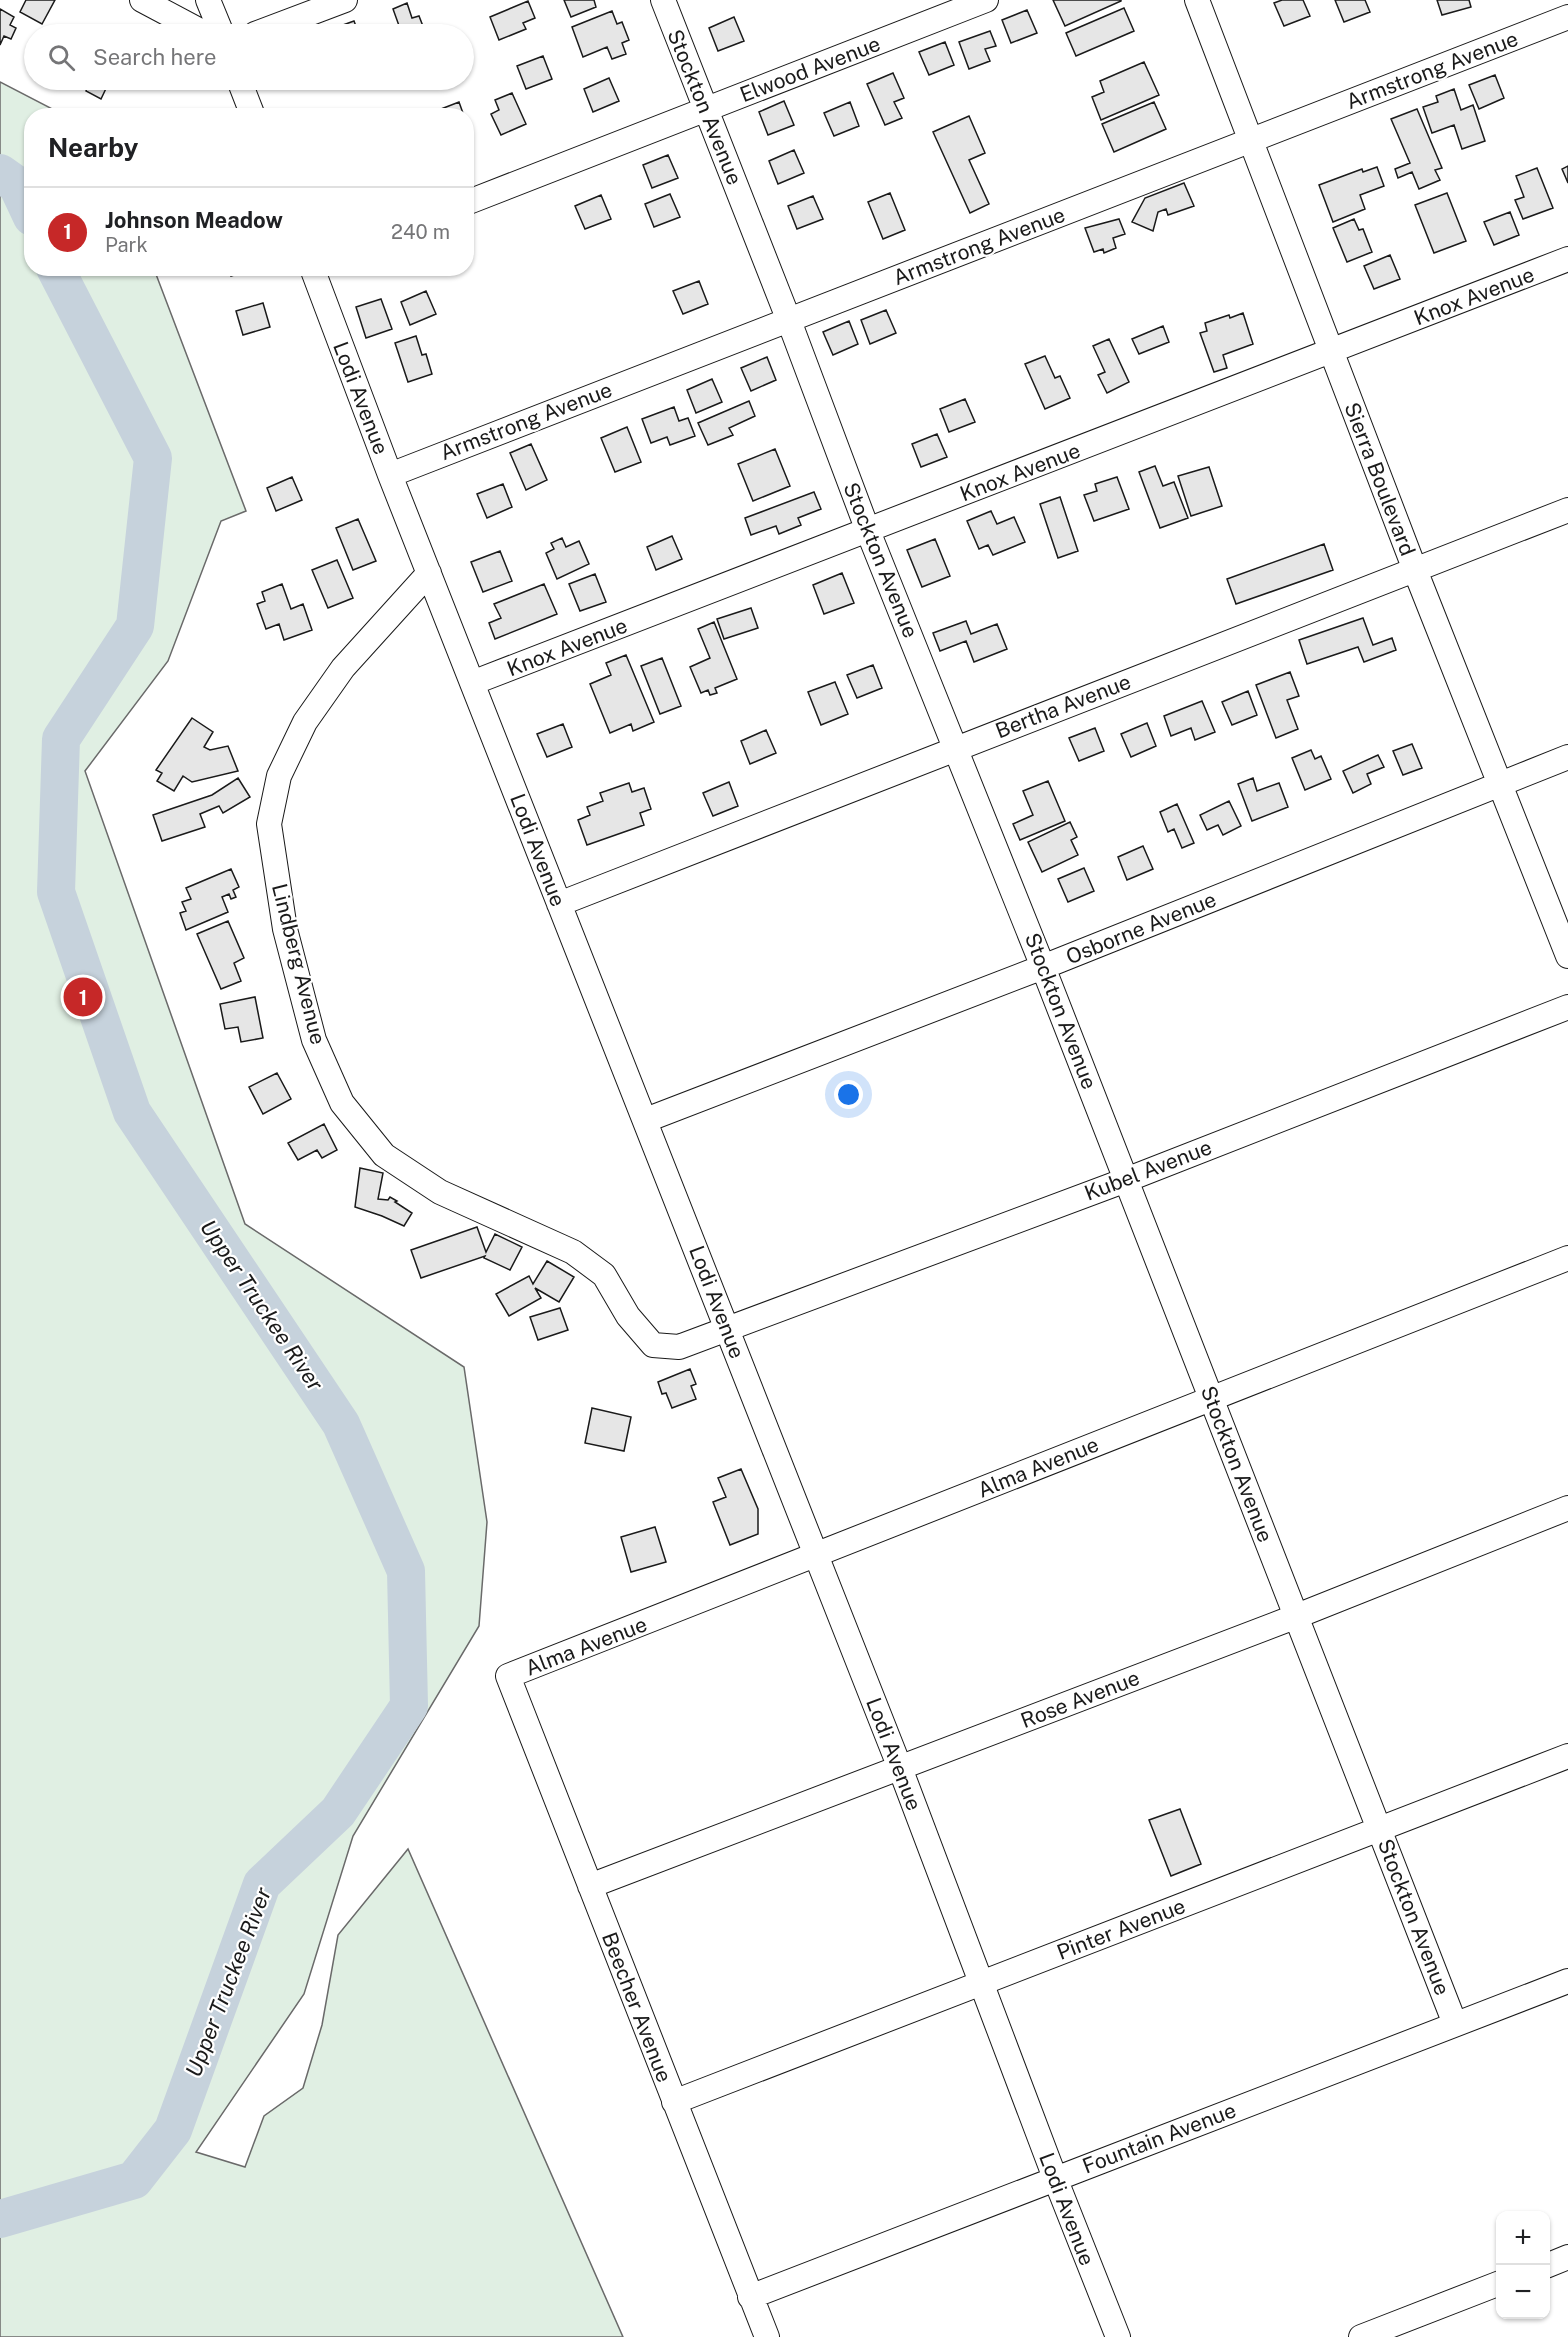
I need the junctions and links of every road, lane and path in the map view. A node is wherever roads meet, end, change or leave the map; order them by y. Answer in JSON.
{"nodes":[{"id":1,"x":142,"y":0,"type":"edge"},
{"id":2,"x":208,"y":0,"type":"edge"},
{"id":3,"x":345,"y":0,"type":"edge"},
{"id":4,"x":663,"y":0,"type":"edge"},
{"id":5,"x":986,"y":0,"type":"edge"},
{"id":6,"x":1197,"y":0,"type":"edge"},
{"id":7,"x":1568,"y":17,"type":"edge"},
{"id":8,"x":187,"y":24,"type":"edge"},
{"id":9,"x":218,"y":24,"type":"edge"},
{"id":10,"x":281,"y":24,"type":"edge"},
{"id":11,"x":243,"y":90,"type":"edge"},
{"id":12,"x":250,"y":108,"type":"edge"},
{"id":13,"x":706,"y":109,"type":"junction"},
{"id":14,"x":1251,"y":141,"type":"junction"},
{"id":15,"x":474,"y":200,"type":"edge"},
{"id":16,"x":1568,"y":259,"type":"edge"},
{"id":17,"x":315,"y":276,"type":"edge"},
{"id":18,"x":788,"y":318,"type":"junction"},
{"id":19,"x":1332,"y":352,"type":"junction"},
{"id":20,"x":390,"y":475,"type":"junction"},
{"id":21,"x":1568,"y":510,"type":"edge"},
{"id":22,"x":868,"y":531,"type":"junction"},
{"id":23,"x":1415,"y":570,"type":"junction"},
{"id":24,"x":429,"y":573,"type":"junction"},
{"id":25,"x":472,"y":683,"type":"junction"},
{"id":26,"x":957,"y":748,"type":"junction"},
{"id":27,"x":1568,"y":757,"type":"edge"},
{"id":28,"x":1501,"y":784,"type":"junction"},
{"id":29,"x":559,"y":904,"type":"junction"},
{"id":30,"x":1568,"y":956,"type":"edge"},
{"id":31,"x":1043,"y":967,"type":"junction"},
{"id":32,"x":1568,"y":1006,"type":"edge"},
{"id":33,"x":646,"y":1120,"type":"junction"},
{"id":34,"x":1126,"y":1180,"type":"junction"},
{"id":35,"x":1568,"y":1258,"type":"edge"},
{"id":36,"x":727,"y":1329,"type":"junction"},
{"id":37,"x":1211,"y":1398,"type":"junction"},
{"id":38,"x":1568,"y":1508,"type":"edge"},
{"id":39,"x":816,"y":1556,"type":"junction"},
{"id":40,"x":1297,"y":1616,"type":"junction"},
{"id":41,"x":508,"y":1676,"type":"joint"},
{"id":42,"x":1568,"y":1756,"type":"edge"},
{"id":43,"x":900,"y":1768,"type":"junction"},
{"id":44,"x":1379,"y":1829,"type":"junction"},
{"id":45,"x":590,"y":1886,"type":"junction"},
{"id":46,"x":1568,"y":1981,"type":"edge"},
{"id":47,"x":981,"y":1984,"type":"junction"},
{"id":48,"x":1455,"y":2024,"type":"junction"},
{"id":49,"x":675,"y":2102,"type":"junction"},
{"id":50,"x":1055,"y":2178,"type":"junction"},
{"id":51,"x":1568,"y":2257,"type":"edge"},
{"id":52,"x":1548,"y":2265,"type":"edge"},
{"id":53,"x":1496,"y":2285,"type":"edge"},
{"id":54,"x":750,"y":2297,"type":"junction"},
{"id":55,"x":767,"y":2337,"type":"edge"},
{"id":56,"x":1118,"y":2337,"type":"edge"},
{"id":57,"x":1361,"y":2337,"type":"edge"}],
"edges":[{"from":1,"to":8,"type":"street"},
{"from":2,"to":9,"type":"street"},
{"from":3,"to":10,"type":"street"},
{"from":4,"to":13,"type":"street","name":"Stockton Avenue"},
{"from":5,"to":13,"type":"street","name":"Elwood Avenue"},
{"from":6,"to":14,"type":"street","name":"Sierra Boulevard"},
{"from":7,"to":14,"type":"street","name":"Armstrong Avenue"},
{"from":11,"to":12,"type":"street"},
{"from":13,"to":15,"type":"street","name":"Elwood Avenue"},
{"from":13,"to":18,"type":"street","name":"Stockton Avenue"},
{"from":14,"to":18,"type":"street","name":"Armstrong Avenue"},
{"from":14,"to":19,"type":"street","name":"Sierra Boulevard"},
{"from":16,"to":19,"type":"street","name":"Knox Avenue"},
{"from":17,"to":20,"type":"street","name":"Lodi Avenue"},
{"from":18,"to":20,"type":"street","name":"Armstrong Avenue"},
{"from":18,"to":22,"type":"street","name":"Stockton Avenue"},
{"from":19,"to":22,"type":"street","name":"Knox Avenue"},
{"from":19,"to":23,"type":"street","name":"Sierra Boulevard"},
{"from":20,"to":24,"type":"street","name":"Lodi Avenue"},
{"from":21,"to":23,"type":"street","name":"Bertha Avenue"},
{"from":22,"to":25,"type":"street","name":"Knox Avenue"},
{"from":22,"to":26,"type":"street","name":"Stockton Avenue"},
{"from":23,"to":26,"type":"street","name":"Bertha Avenue"},
{"from":23,"to":28,"type":"street","name":"Sierra Boulevard"},
{"from":24,"to":25,"type":"street","name":"Lodi Avenue"},
{"from":24,"to":36,"type":"street","name":"Lindberg Avenue"},
{"from":25,"to":29,"type":"street","name":"Lodi Avenue"},
{"from":26,"to":29,"type":"street","name":"Bertha Avenue"},
{"from":26,"to":31,"type":"street","name":"Stockton Avenue"},
{"from":27,"to":28,"type":"street","name":"Osborne Avenue"},
{"from":28,"to":30,"type":"street","name":"Sierra Boulevard"},
{"from":28,"to":31,"type":"street","name":"Osborne Avenue"},
{"from":29,"to":33,"type":"street","name":"Lodi Avenue"},
{"from":31,"to":33,"type":"street","name":"Osborne Avenue"},
{"from":31,"to":34,"type":"street","name":"Stockton Avenue"},
{"from":32,"to":34,"type":"street","name":"Kubel Avenue"},
{"from":33,"to":36,"type":"street","name":"Lodi Avenue"},
{"from":34,"to":36,"type":"street","name":"Kubel Avenue"},
{"from":34,"to":37,"type":"street","name":"Stockton Avenue"},
{"from":35,"to":37,"type":"street","name":"Alma Avenue"},
{"from":36,"to":39,"type":"street","name":"Lodi Avenue"},
{"from":37,"to":39,"type":"street","name":"Alma Avenue"},
{"from":37,"to":40,"type":"street","name":"Stockton Avenue"},
{"from":38,"to":40,"type":"street","name":"Rose Avenue"},
{"from":39,"to":41,"type":"street","name":"Alma Avenue"},
{"from":39,"to":43,"type":"street","name":"Lodi Avenue"},
{"from":40,"to":43,"type":"street","name":"Rose Avenue"},
{"from":40,"to":44,"type":"street","name":"Stockton Avenue"},
{"from":41,"to":45,"type":"street","name":"Beecher Avenue"},
{"from":42,"to":44,"type":"street","name":"Pinter Avenue"},
{"from":43,"to":45,"type":"street","name":"Rose Avenue"},
{"from":43,"to":47,"type":"street","name":"Lodi Avenue"},
{"from":44,"to":47,"type":"street","name":"Pinter Avenue"},
{"from":44,"to":48,"type":"street","name":"Stockton Avenue"},
{"from":45,"to":49,"type":"street","name":"Beecher Avenue"},
{"from":46,"to":48,"type":"street","name":"Fountain Avenue"},
{"from":47,"to":49,"type":"street","name":"Pinter Avenue"},
{"from":47,"to":50,"type":"street","name":"Lodi Avenue"},
{"from":48,"to":50,"type":"street","name":"Fountain Avenue"},
{"from":49,"to":54,"type":"street","name":"Beecher Avenue"},
{"from":50,"to":54,"type":"street","name":"Fountain Avenue"},
{"from":50,"to":56,"type":"street","name":"Lodi Avenue"},
{"from":51,"to":52,"type":"street"},
{"from":53,"to":57,"type":"street"},
{"from":54,"to":55,"type":"street","name":"Beecher Avenue"}]}
